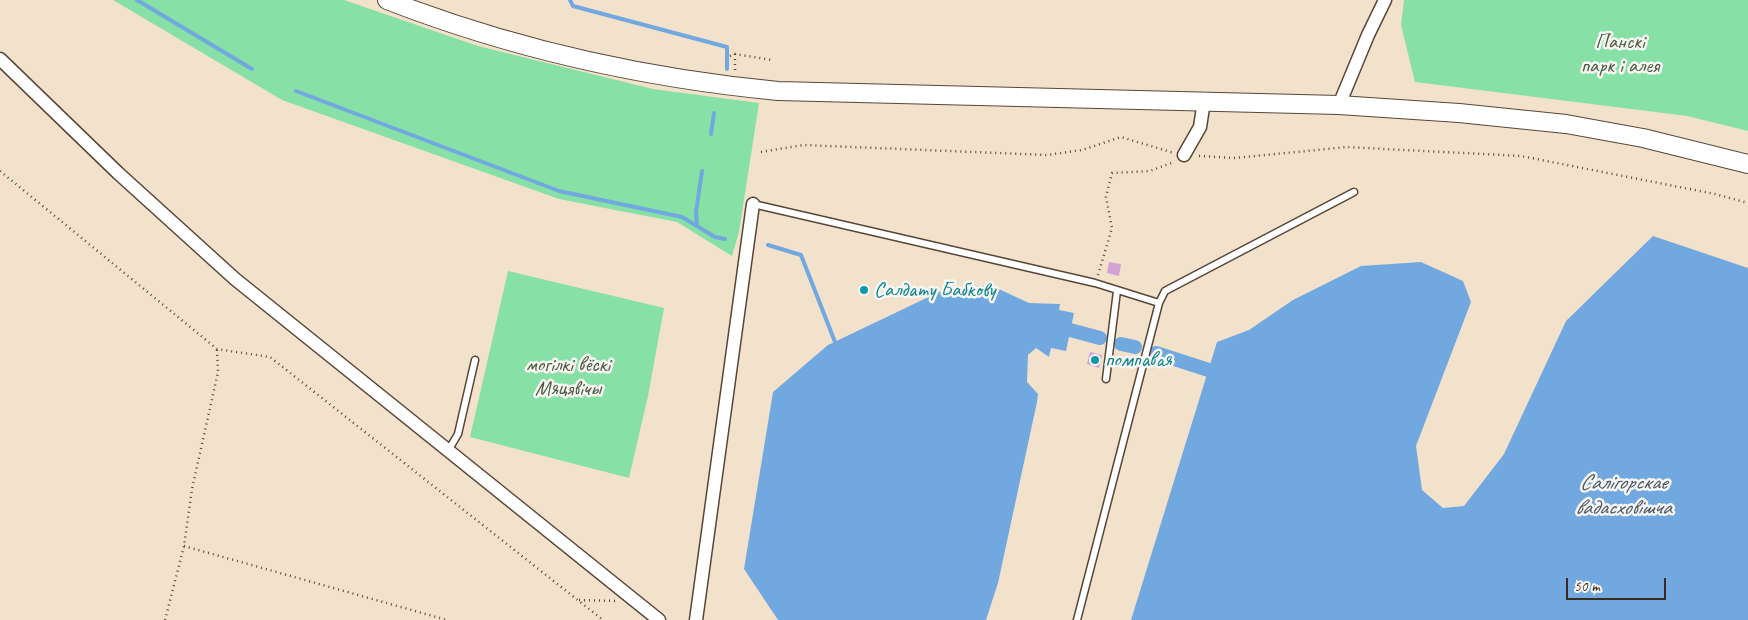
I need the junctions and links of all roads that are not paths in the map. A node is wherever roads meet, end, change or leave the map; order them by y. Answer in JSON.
{"nodes":[{"id":1,"x":387,"y":0,"type":"edge"},
{"id":2,"x":1385,"y":0,"type":"edge"},
{"id":3,"x":0,"y":59,"type":"edge"},
{"id":4,"x":1204,"y":101,"type":"junction"},
{"id":5,"x":1339,"y":105,"type":"junction"},
{"id":6,"x":1184,"y":155,"type":"road end"},
{"id":7,"x":1748,"y":164,"type":"edge"},
{"id":8,"x":1354,"y":192,"type":"dead end"},
{"id":9,"x":753,"y":204,"type":"joint"},
{"id":10,"x":1117,"y":291,"type":"junction"},
{"id":11,"x":1158,"y":303,"type":"junction"},
{"id":12,"x":475,"y":360,"type":"dead end"},
{"id":13,"x":1106,"y":379,"type":"dead end"},
{"id":14,"x":448,"y":451,"type":"junction"},
{"id":15,"x":659,"y":620,"type":"edge"},
{"id":16,"x":696,"y":620,"type":"edge"},
{"id":17,"x":1077,"y":620,"type":"edge"}],
"edges":[{"from":1,"to":4,"type":"main road"},
{"from":2,"to":5,"type":"street"},
{"from":3,"to":14,"type":"street"},
{"from":4,"to":5,"type":"main road"},
{"from":4,"to":6,"type":"street"},
{"from":5,"to":7,"type":"main road"},
{"from":8,"to":11,"type":"lane"},
{"from":9,"to":10,"type":"lane"},
{"from":9,"to":16,"type":"street"},
{"from":10,"to":11,"type":"lane"},
{"from":10,"to":13,"type":"lane"},
{"from":11,"to":17,"type":"lane"},
{"from":12,"to":14,"type":"lane"},
{"from":14,"to":15,"type":"street"}]}
